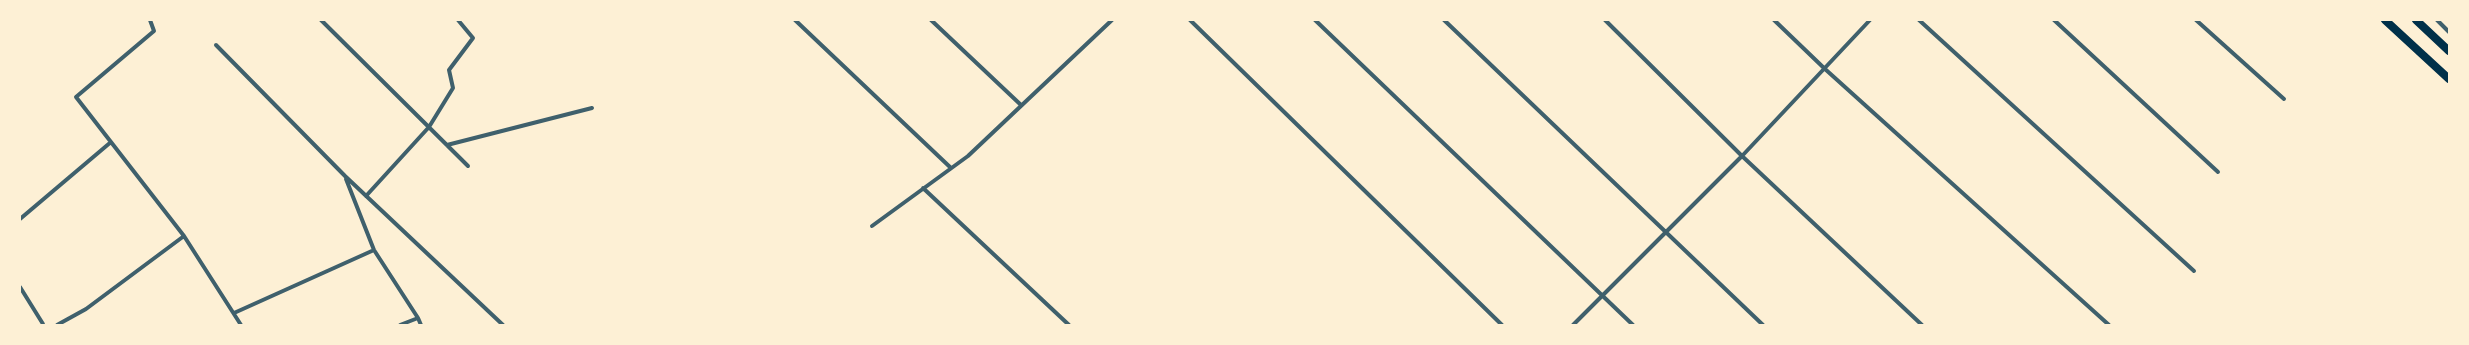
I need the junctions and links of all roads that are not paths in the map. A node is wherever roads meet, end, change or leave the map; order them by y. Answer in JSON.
{"nodes":[{"id":1,"x":150,"y":20,"type":"edge"},
{"id":2,"x":321,"y":20,"type":"edge"},
{"id":3,"x":458,"y":20,"type":"edge"},
{"id":4,"x":795,"y":20,"type":"edge"},
{"id":5,"x":931,"y":20,"type":"edge"},
{"id":6,"x":1112,"y":20,"type":"edge"},
{"id":7,"x":1190,"y":20,"type":"edge"},
{"id":8,"x":1315,"y":20,"type":"edge"},
{"id":9,"x":1444,"y":20,"type":"edge"},
{"id":10,"x":1604,"y":20,"type":"edge"},
{"id":11,"x":1774,"y":20,"type":"edge"},
{"id":12,"x":1870,"y":20,"type":"edge"},
{"id":13,"x":1919,"y":20,"type":"edge"},
{"id":14,"x":2054,"y":20,"type":"edge"},
{"id":15,"x":2196,"y":20,"type":"edge"},
{"id":16,"x":2385,"y":20,"type":"edge"},
{"id":17,"x":2416,"y":20,"type":"edge"},
{"id":18,"x":2436,"y":20,"type":"edge"},
{"id":19,"x":2449,"y":32,"type":"edge"},
{"id":20,"x":216,"y":45,"type":"dead end"},
{"id":21,"x":2449,"y":51,"type":"edge"},
{"id":22,"x":1825,"y":69,"type":"junction"},
{"id":23,"x":2449,"y":79,"type":"edge"},
{"id":24,"x":2284,"y":100,"type":"dead end"},
{"id":25,"x":1021,"y":105,"type":"junction"},
{"id":26,"x":592,"y":108,"type":"dead end"},
{"id":27,"x":429,"y":128,"type":"junction"},
{"id":28,"x":111,"y":142,"type":"junction"},
{"id":29,"x":448,"y":145,"type":"junction"},
{"id":30,"x":1742,"y":156,"type":"junction"},
{"id":31,"x":468,"y":166,"type":"dead end"},
{"id":32,"x":951,"y":168,"type":"junction"},
{"id":33,"x":2218,"y":172,"type":"dead end"},
{"id":34,"x":345,"y":176,"type":"junction"},
{"id":35,"x":923,"y":188,"type":"junction"},
{"id":36,"x":366,"y":196,"type":"junction"},
{"id":37,"x":20,"y":219,"type":"edge"},
{"id":38,"x":872,"y":226,"type":"dead end"},
{"id":39,"x":1666,"y":234,"type":"junction"},
{"id":40,"x":184,"y":236,"type":"junction"},
{"id":41,"x":374,"y":250,"type":"junction"},
{"id":42,"x":2194,"y":271,"type":"dead end"},
{"id":43,"x":20,"y":287,"type":"edge"},
{"id":44,"x":1602,"y":296,"type":"junction"},
{"id":45,"x":234,"y":313,"type":"junction"},
{"id":46,"x":418,"y":318,"type":"junction"},
{"id":47,"x":43,"y":324,"type":"dead end"},
{"id":48,"x":57,"y":325,"type":"edge"},
{"id":49,"x":241,"y":325,"type":"edge"},
{"id":50,"x":400,"y":325,"type":"edge"},
{"id":51,"x":421,"y":325,"type":"edge"},
{"id":52,"x":503,"y":325,"type":"edge"},
{"id":53,"x":1069,"y":325,"type":"edge"},
{"id":54,"x":1502,"y":325,"type":"edge"},
{"id":55,"x":1573,"y":325,"type":"edge"},
{"id":56,"x":1634,"y":325,"type":"edge"},
{"id":57,"x":1763,"y":325,"type":"edge"},
{"id":58,"x":1922,"y":325,"type":"edge"},
{"id":59,"x":2109,"y":325,"type":"edge"}],
"edges":[{"from":1,"to":28,"type":"street"},
{"from":2,"to":27,"type":"street"},
{"from":3,"to":27,"type":"street"},
{"from":4,"to":32,"type":"street"},
{"from":5,"to":25,"type":"street"},
{"from":6,"to":25,"type":"street"},
{"from":7,"to":54,"type":"street"},
{"from":8,"to":44,"type":"street"},
{"from":9,"to":39,"type":"street"},
{"from":10,"to":30,"type":"street"},
{"from":11,"to":22,"type":"street"},
{"from":12,"to":22,"type":"street"},
{"from":13,"to":42,"type":"street"},
{"from":14,"to":33,"type":"street"},
{"from":15,"to":24,"type":"street"},
{"from":16,"to":23,"type":"main road"},
{"from":17,"to":21,"type":"main road"},
{"from":18,"to":19,"type":"street"},
{"from":20,"to":34,"type":"street"},
{"from":22,"to":30,"type":"street"},
{"from":22,"to":59,"type":"street"},
{"from":25,"to":32,"type":"street"},
{"from":26,"to":29,"type":"street"},
{"from":27,"to":29,"type":"street"},
{"from":27,"to":36,"type":"street"},
{"from":28,"to":37,"type":"street"},
{"from":28,"to":40,"type":"street"},
{"from":29,"to":31,"type":"street"},
{"from":30,"to":39,"type":"street"},
{"from":30,"to":58,"type":"street"},
{"from":32,"to":35,"type":"street"},
{"from":34,"to":36,"type":"street"},
{"from":34,"to":41,"type":"street"},
{"from":35,"to":38,"type":"street"},
{"from":35,"to":53,"type":"street"},
{"from":36,"to":52,"type":"street"},
{"from":39,"to":44,"type":"street"},
{"from":39,"to":57,"type":"street"},
{"from":40,"to":45,"type":"street"},
{"from":40,"to":48,"type":"street"},
{"from":41,"to":45,"type":"street"},
{"from":41,"to":46,"type":"street"},
{"from":43,"to":47,"type":"street"},
{"from":44,"to":55,"type":"street"},
{"from":44,"to":56,"type":"street"},
{"from":45,"to":49,"type":"street"},
{"from":46,"to":50,"type":"street"},
{"from":46,"to":51,"type":"street"}]}
